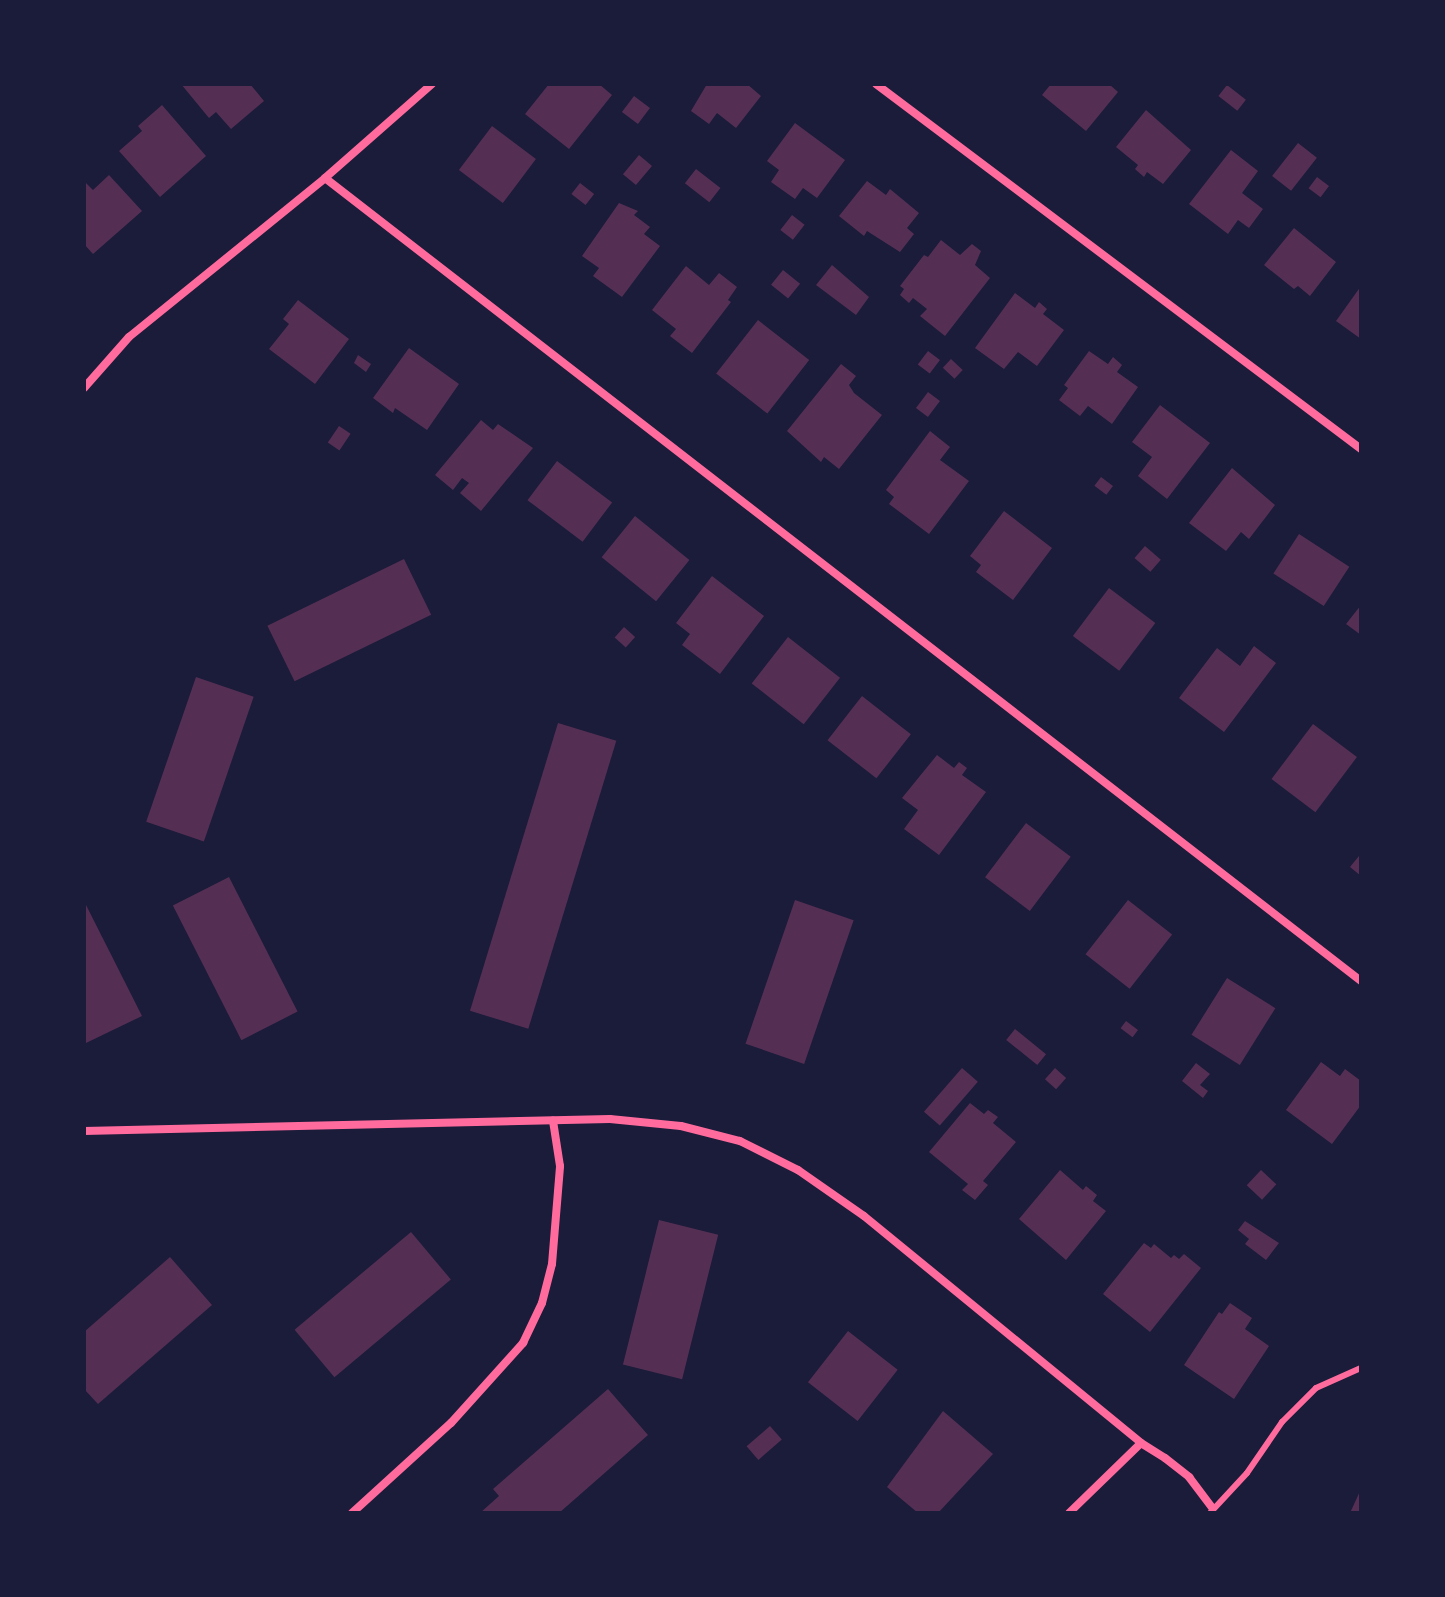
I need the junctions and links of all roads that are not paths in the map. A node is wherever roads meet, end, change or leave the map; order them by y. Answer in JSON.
{"nodes":[{"id":1,"x":432,"y":84,"type":"edge"},
{"id":2,"x":876,"y":84,"type":"edge"},
{"id":3,"x":325,"y":178,"type":"junction"},
{"id":4,"x":84,"y":388,"type":"edge"},
{"id":5,"x":1361,"y":449,"type":"edge"},
{"id":6,"x":1361,"y":981,"type":"edge"},
{"id":7,"x":553,"y":1121,"type":"junction"},
{"id":8,"x":84,"y":1131,"type":"edge"},
{"id":9,"x":1361,"y":1368,"type":"edge"},
{"id":10,"x":1141,"y":1443,"type":"junction"},
{"id":11,"x":1211,"y":1510,"type":"edge"},
{"id":12,"x":352,"y":1513,"type":"edge"},
{"id":13,"x":1069,"y":1513,"type":"edge"}],
"edges":[{"from":1,"to":3,"type":"street"},
{"from":2,"to":5,"type":"street"},
{"from":3,"to":4,"type":"street"},
{"from":3,"to":6,"type":"street"},
{"from":7,"to":8,"type":"street"},
{"from":7,"to":10,"type":"street"},
{"from":7,"to":12,"type":"street"},
{"from":9,"to":11,"type":"lane"},
{"from":10,"to":11,"type":"street"},
{"from":10,"to":13,"type":"street"}]}
